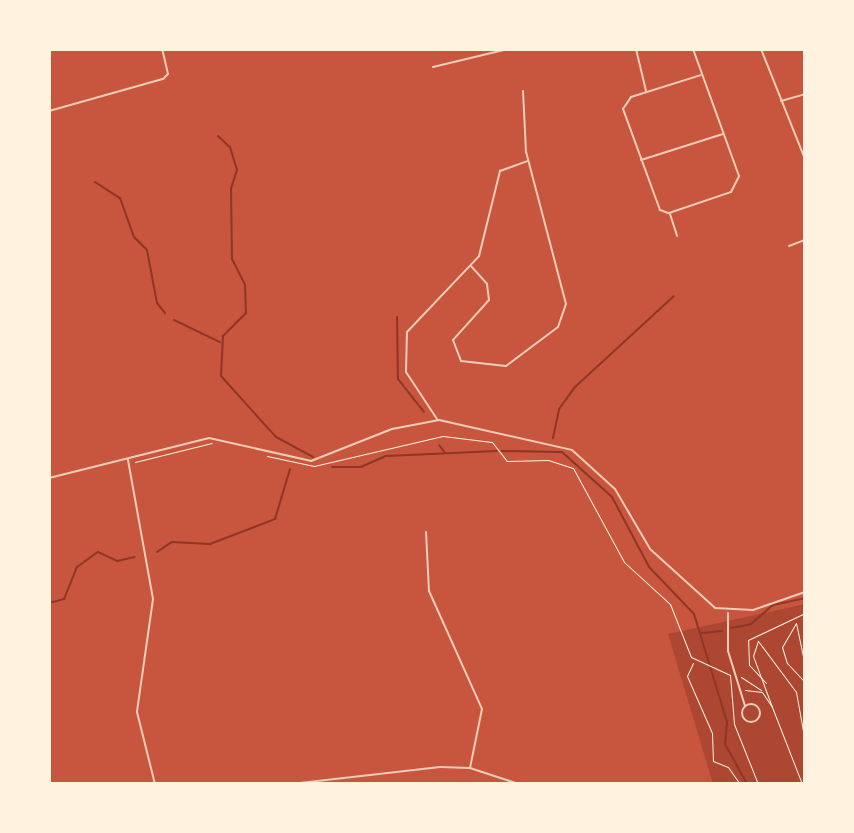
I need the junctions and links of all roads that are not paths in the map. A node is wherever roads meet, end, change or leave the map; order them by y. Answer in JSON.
{"nodes":[{"id":1,"x":162,"y":49,"type":"edge"},
{"id":2,"x":508,"y":49,"type":"edge"},
{"id":3,"x":636,"y":49,"type":"edge"},
{"id":4,"x":693,"y":49,"type":"edge"},
{"id":5,"x":761,"y":49,"type":"edge"},
{"id":6,"x":433,"y":67,"type":"dead end"},
{"id":7,"x":702,"y":75,"type":"junction"},
{"id":8,"x":523,"y":91,"type":"dead end"},
{"id":9,"x":646,"y":92,"type":"junction"},
{"id":10,"x":805,"y":94,"type":"edge"},
{"id":11,"x":780,"y":101,"type":"junction"},
{"id":12,"x":49,"y":111,"type":"edge"},
{"id":13,"x":724,"y":134,"type":"junction"},
{"id":14,"x":803,"y":159,"type":"edge"},
{"id":15,"x":528,"y":161,"type":"junction"},
{"id":16,"x":641,"y":161,"type":"junction"},
{"id":17,"x":670,"y":213,"type":"junction"},
{"id":18,"x":677,"y":236,"type":"dead end"},
{"id":19,"x":805,"y":240,"type":"edge"},
{"id":20,"x":789,"y":246,"type":"dead end"},
{"id":21,"x":471,"y":266,"type":"junction"},
{"id":22,"x":439,"y":420,"type":"junction"},
{"id":23,"x":128,"y":459,"type":"junction"},
{"id":24,"x":49,"y":478,"type":"edge"},
{"id":25,"x":426,"y":532,"type":"dead end"},
{"id":26,"x":805,"y":592,"type":"edge"},
{"id":27,"x":728,"y":612,"type":"junction"},
{"id":28,"x":745,"y":706,"type":"junction"},
{"id":29,"x":470,"y":768,"type":"junction"},
{"id":30,"x":155,"y":784,"type":"edge"},
{"id":31,"x":291,"y":784,"type":"edge"},
{"id":32,"x":519,"y":784,"type":"edge"}],
"edges":[{"from":1,"to":12,"type":"street"},
{"from":2,"to":6,"type":"street"},
{"from":3,"to":9,"type":"street"},
{"from":4,"to":7,"type":"street"},
{"from":5,"to":11,"type":"street"},
{"from":7,"to":9,"type":"street"},
{"from":7,"to":13,"type":"street"},
{"from":8,"to":15,"type":"street"},
{"from":9,"to":16,"type":"street"},
{"from":10,"to":11,"type":"street"},
{"from":11,"to":14,"type":"street"},
{"from":13,"to":16,"type":"street"},
{"from":13,"to":17,"type":"street"},
{"from":15,"to":21,"type":"street"},
{"from":15,"to":21,"type":"street"},
{"from":16,"to":17,"type":"street"},
{"from":17,"to":18,"type":"street"},
{"from":19,"to":20,"type":"street"},
{"from":21,"to":22,"type":"street"},
{"from":22,"to":23,"type":"street"},
{"from":22,"to":27,"type":"street"},
{"from":23,"to":24,"type":"street"},
{"from":23,"to":30,"type":"street"},
{"from":25,"to":29,"type":"street"},
{"from":26,"to":27,"type":"street"},
{"from":27,"to":28,"type":"street"},
{"from":28,"to":28,"type":"street"},
{"from":29,"to":31,"type":"street"},
{"from":29,"to":32,"type":"street"}]}
